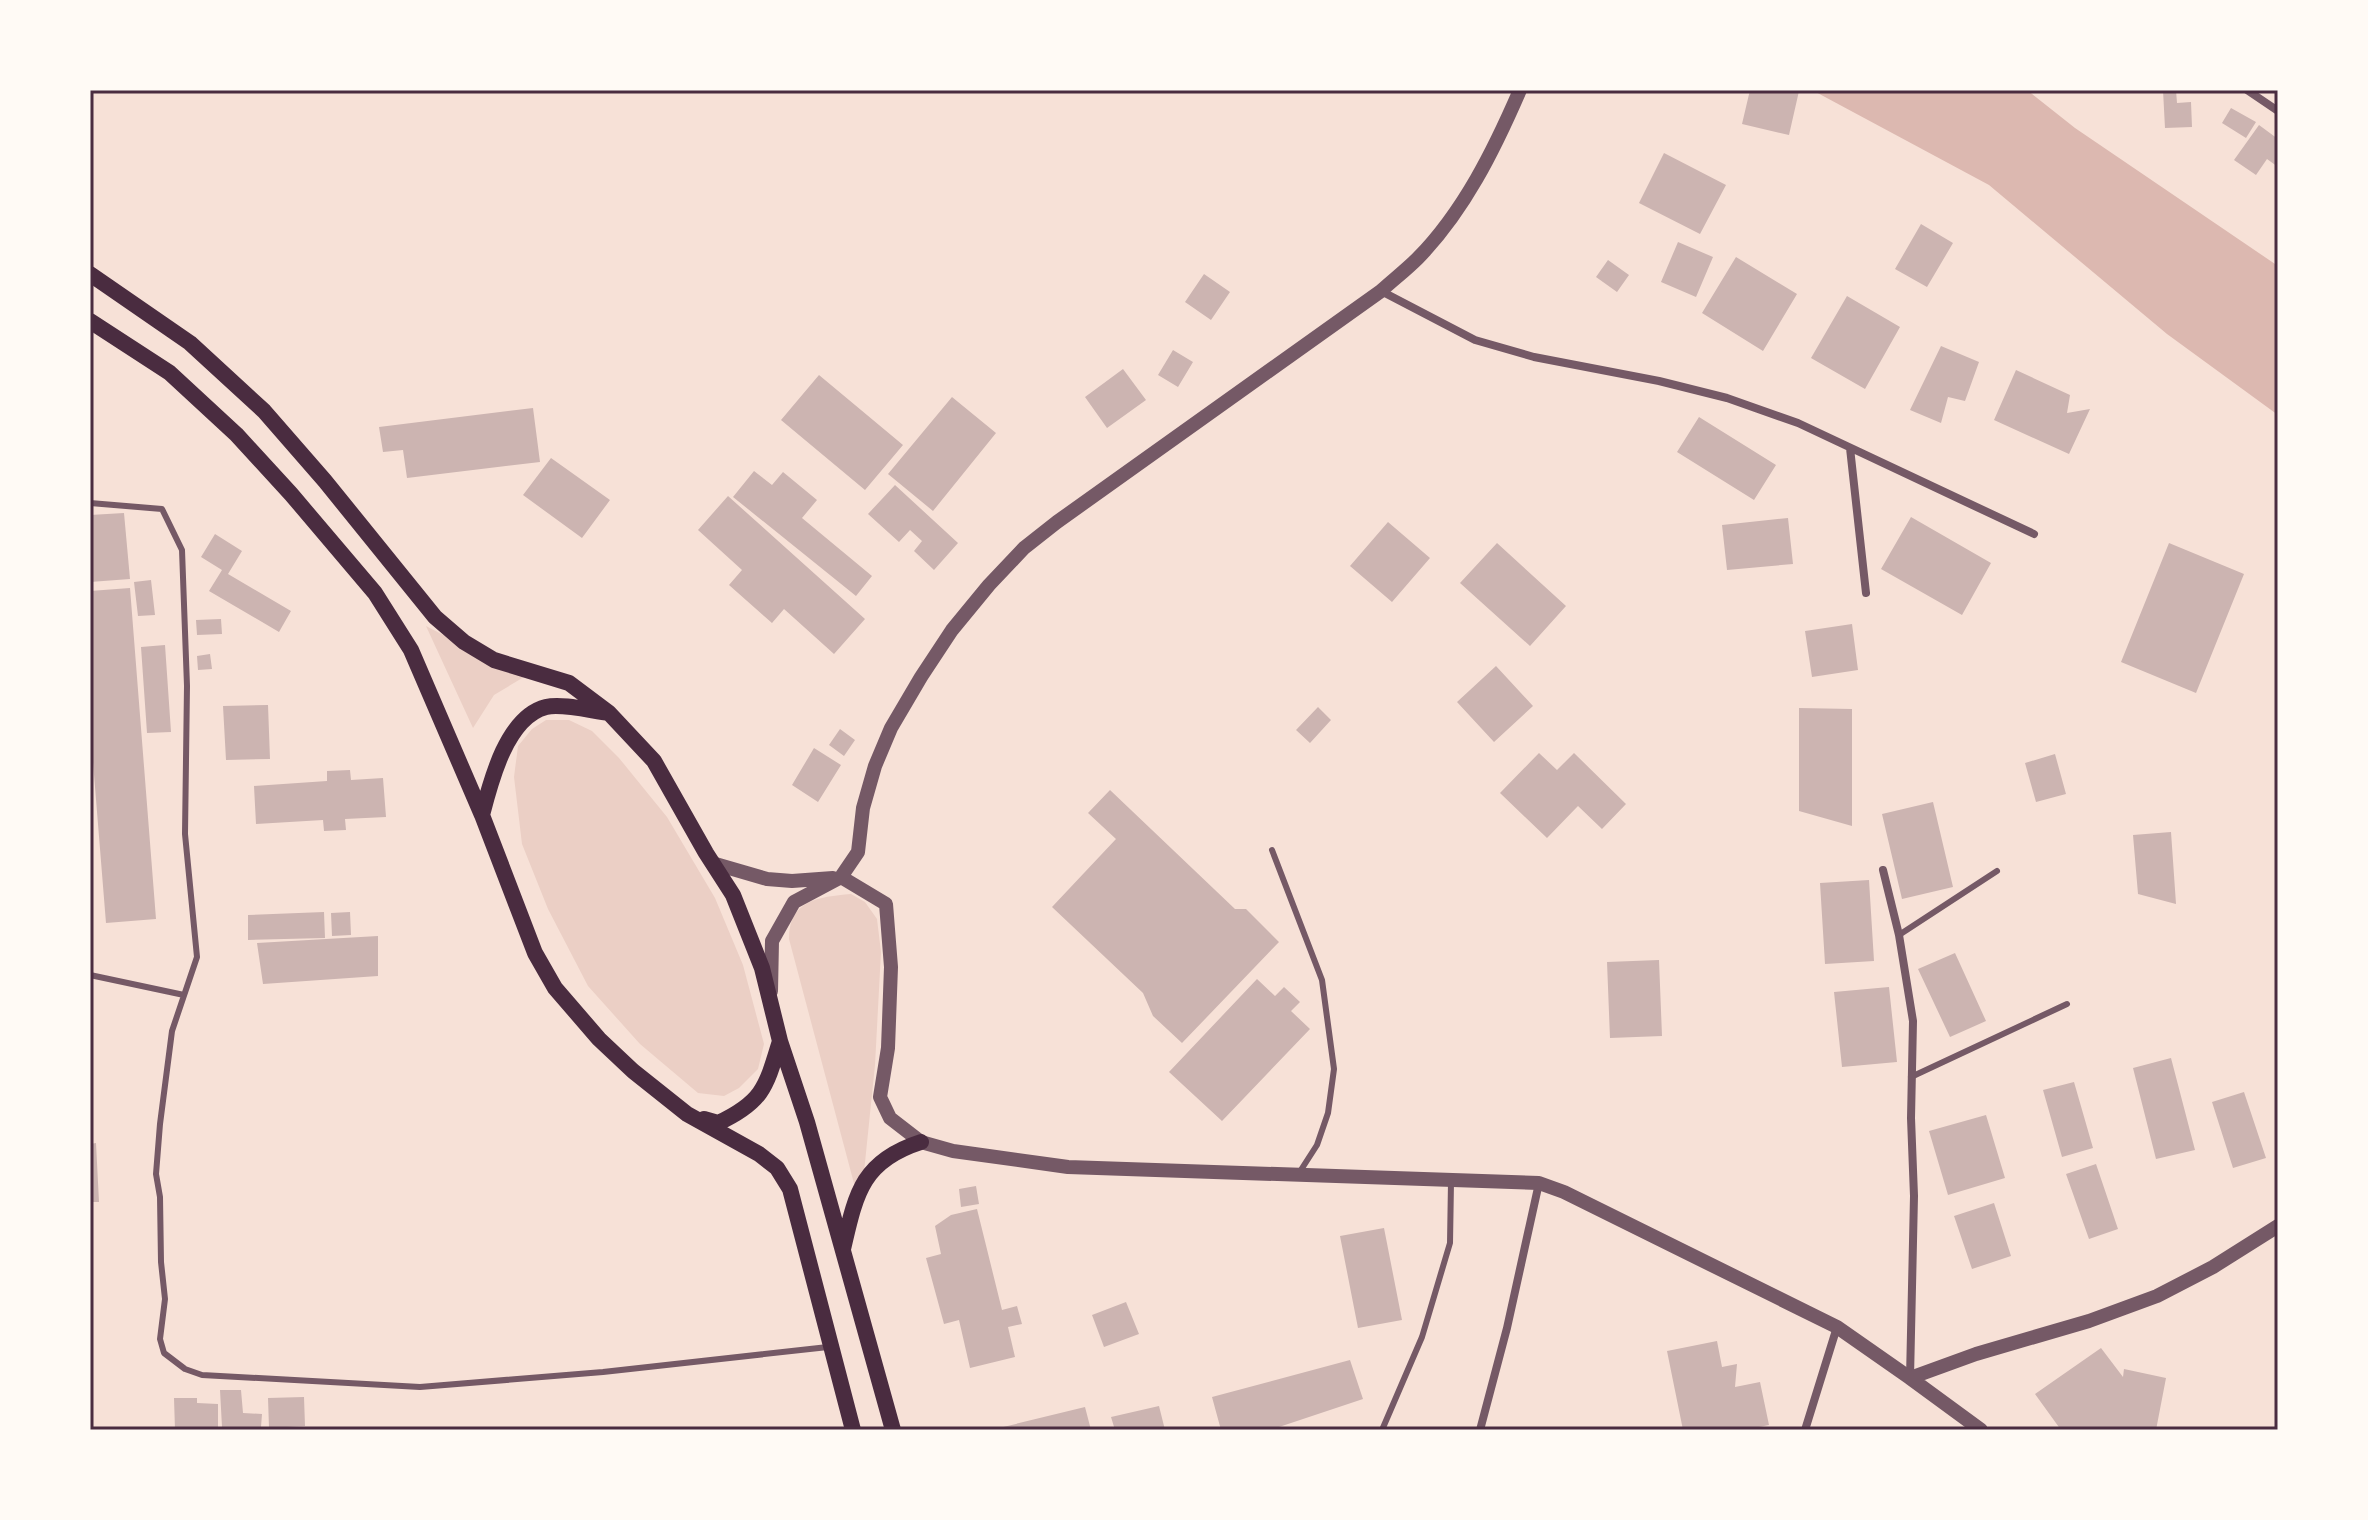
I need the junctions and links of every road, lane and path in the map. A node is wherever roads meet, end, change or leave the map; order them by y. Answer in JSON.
{"nodes":[{"id":1,"x":1520,"y":90,"type":"edge"},
{"id":2,"x":2247,"y":90,"type":"edge"},
{"id":3,"x":2278,"y":111,"type":"edge"},
{"id":4,"x":90,"y":274,"type":"edge"},
{"id":5,"x":1381,"y":291,"type":"junction"},
{"id":6,"x":90,"y":321,"type":"edge"},
{"id":7,"x":1850,"y":448,"type":"junction"},
{"id":8,"x":90,"y":503,"type":"edge"},
{"id":9,"x":2034,"y":534,"type":"dead end"},
{"id":10,"x":1866,"y":593,"type":"dead end"},
{"id":11,"x":609,"y":713,"type":"junction"},
{"id":12,"x":482,"y":815,"type":"junction"},
{"id":13,"x":1272,"y":850,"type":"dead end"},
{"id":14,"x":712,"y":863,"type":"junction"},
{"id":15,"x":1883,"y":870,"type":"dead end"},
{"id":16,"x":1997,"y":871,"type":"dead end"},
{"id":17,"x":841,"y":877,"type":"junction"},
{"id":18,"x":1899,"y":935,"type":"junction"},
{"id":19,"x":90,"y":975,"type":"edge"},
{"id":20,"x":184,"y":995,"type":"junction"},
{"id":21,"x":770,"y":998,"type":"junction"},
{"id":22,"x":2067,"y":1004,"type":"dead end"},
{"id":23,"x":780,"y":1041,"type":"junction"},
{"id":24,"x":1911,"y":1077,"type":"junction"},
{"id":25,"x":687,"y":1114,"type":"junction"},
{"id":26,"x":921,"y":1142,"type":"junction"},
{"id":27,"x":1297,"y":1176,"type":"junction"},
{"id":28,"x":1451,"y":1180,"type":"junction"},
{"id":29,"x":1539,"y":1183,"type":"junction"},
{"id":30,"x":2278,"y":1226,"type":"edge"},
{"id":31,"x":842,"y":1250,"type":"junction"},
{"id":32,"x":1837,"y":1327,"type":"junction"},
{"id":33,"x":832,"y":1347,"type":"junction"},
{"id":34,"x":1910,"y":1378,"type":"junction"},
{"id":35,"x":853,"y":1430,"type":"edge"},
{"id":36,"x":893,"y":1430,"type":"edge"},
{"id":37,"x":1382,"y":1430,"type":"edge"},
{"id":38,"x":1480,"y":1430,"type":"edge"},
{"id":39,"x":1805,"y":1430,"type":"edge"},
{"id":40,"x":1981,"y":1430,"type":"edge"}],
"edges":[{"from":1,"to":5,"type":"street"},
{"from":2,"to":3,"type":"street"},
{"from":4,"to":11,"type":"main road"},
{"from":5,"to":7,"type":"street"},
{"from":5,"to":17,"type":"street"},
{"from":6,"to":12,"type":"main road"},
{"from":7,"to":9,"type":"street"},
{"from":7,"to":10,"type":"street"},
{"from":8,"to":20,"type":"lane"},
{"from":11,"to":12,"type":"main road"},
{"from":11,"to":14,"type":"main road"},
{"from":12,"to":25,"type":"main road"},
{"from":13,"to":27,"type":"lane"},
{"from":14,"to":17,"type":"street"},
{"from":14,"to":21,"type":"main road"},
{"from":15,"to":18,"type":"street"},
{"from":16,"to":18,"type":"lane"},
{"from":17,"to":21,"type":"street"},
{"from":17,"to":26,"type":"street"},
{"from":18,"to":24,"type":"street"},
{"from":19,"to":20,"type":"lane"},
{"from":20,"to":33,"type":"lane"},
{"from":21,"to":23,"type":"main road"},
{"from":22,"to":24,"type":"lane"},
{"from":23,"to":25,"type":"main road"},
{"from":23,"to":31,"type":"main road"},
{"from":24,"to":34,"type":"street"},
{"from":25,"to":33,"type":"main road"},
{"from":26,"to":27,"type":"street"},
{"from":26,"to":31,"type":"main road"},
{"from":27,"to":28,"type":"street"},
{"from":28,"to":29,"type":"street"},
{"from":28,"to":37,"type":"lane"},
{"from":29,"to":32,"type":"street"},
{"from":29,"to":38,"type":"street"},
{"from":30,"to":34,"type":"street"},
{"from":31,"to":36,"type":"main road"},
{"from":32,"to":34,"type":"street"},
{"from":32,"to":39,"type":"street"},
{"from":33,"to":35,"type":"main road"},
{"from":34,"to":40,"type":"street"}]}
